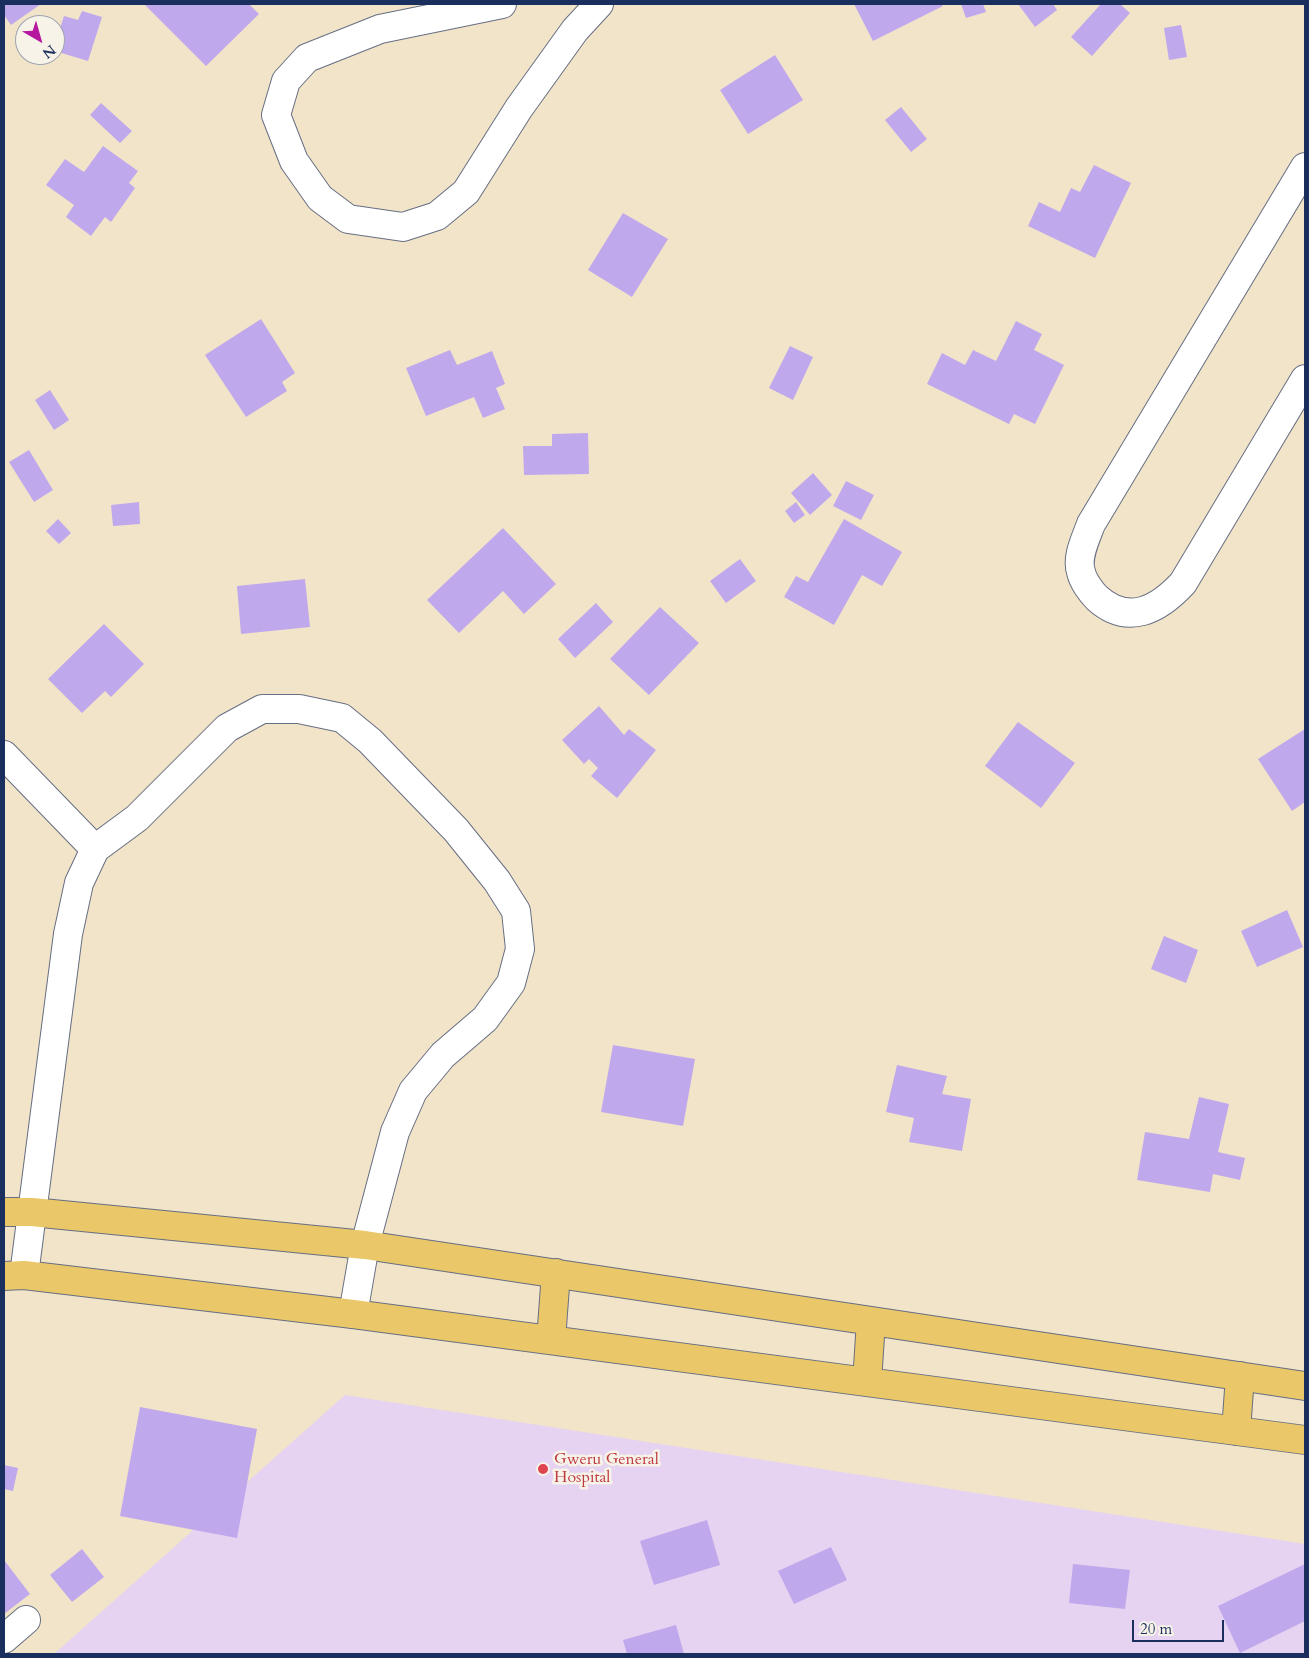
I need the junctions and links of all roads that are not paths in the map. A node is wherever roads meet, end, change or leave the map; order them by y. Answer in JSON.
{"nodes":[{"id":1,"x":502,"y":4,"type":"edge"},
{"id":2,"x":599,"y":4,"type":"edge"},
{"id":3,"x":1305,"y":167,"type":"edge"},
{"id":4,"x":1305,"y":379,"type":"edge"},
{"id":5,"x":4,"y":755,"type":"edge"},
{"id":6,"x":95,"y":849,"type":"junction"},
{"id":7,"x":4,"y":1212,"type":"edge"},
{"id":8,"x":32,"y":1212,"type":"junction"},
{"id":9,"x":365,"y":1245,"type":"junction"},
{"id":10,"x":556,"y":1274,"type":"junction"},
{"id":11,"x":14,"y":1276,"type":"edge"},
{"id":12,"x":353,"y":1314,"type":"junction"},
{"id":13,"x":871,"y":1321,"type":"junction"},
{"id":14,"x":551,"y":1340,"type":"junction"},
{"id":15,"x":1240,"y":1376,"type":"junction"},
{"id":16,"x":867,"y":1382,"type":"junction"},
{"id":17,"x":1305,"y":1386,"type":"edge"},
{"id":18,"x":1236,"y":1431,"type":"junction"},
{"id":19,"x":1305,"y":1440,"type":"edge"},
{"id":20,"x":26,"y":1620,"type":"dead end"},
{"id":21,"x":4,"y":1639,"type":"edge"}],
"edges":[{"from":1,"to":2,"type":"street"},
{"from":3,"to":4,"type":"street"},
{"from":5,"to":6,"type":"street"},
{"from":6,"to":8,"type":"street"},
{"from":6,"to":9,"type":"street"},
{"from":7,"to":8,"type":"highway"},
{"from":8,"to":9,"type":"highway"},
{"from":8,"to":11,"type":"street"},
{"from":9,"to":10,"type":"highway"},
{"from":9,"to":12,"type":"street"},
{"from":10,"to":13,"type":"highway"},
{"from":10,"to":14,"type":"highway"},
{"from":11,"to":12,"type":"highway"},
{"from":12,"to":14,"type":"highway"},
{"from":13,"to":15,"type":"highway"},
{"from":13,"to":16,"type":"highway"},
{"from":14,"to":16,"type":"highway"},
{"from":15,"to":17,"type":"highway"},
{"from":15,"to":18,"type":"highway"},
{"from":16,"to":18,"type":"highway"},
{"from":18,"to":19,"type":"highway"},
{"from":20,"to":21,"type":"street"}]}
